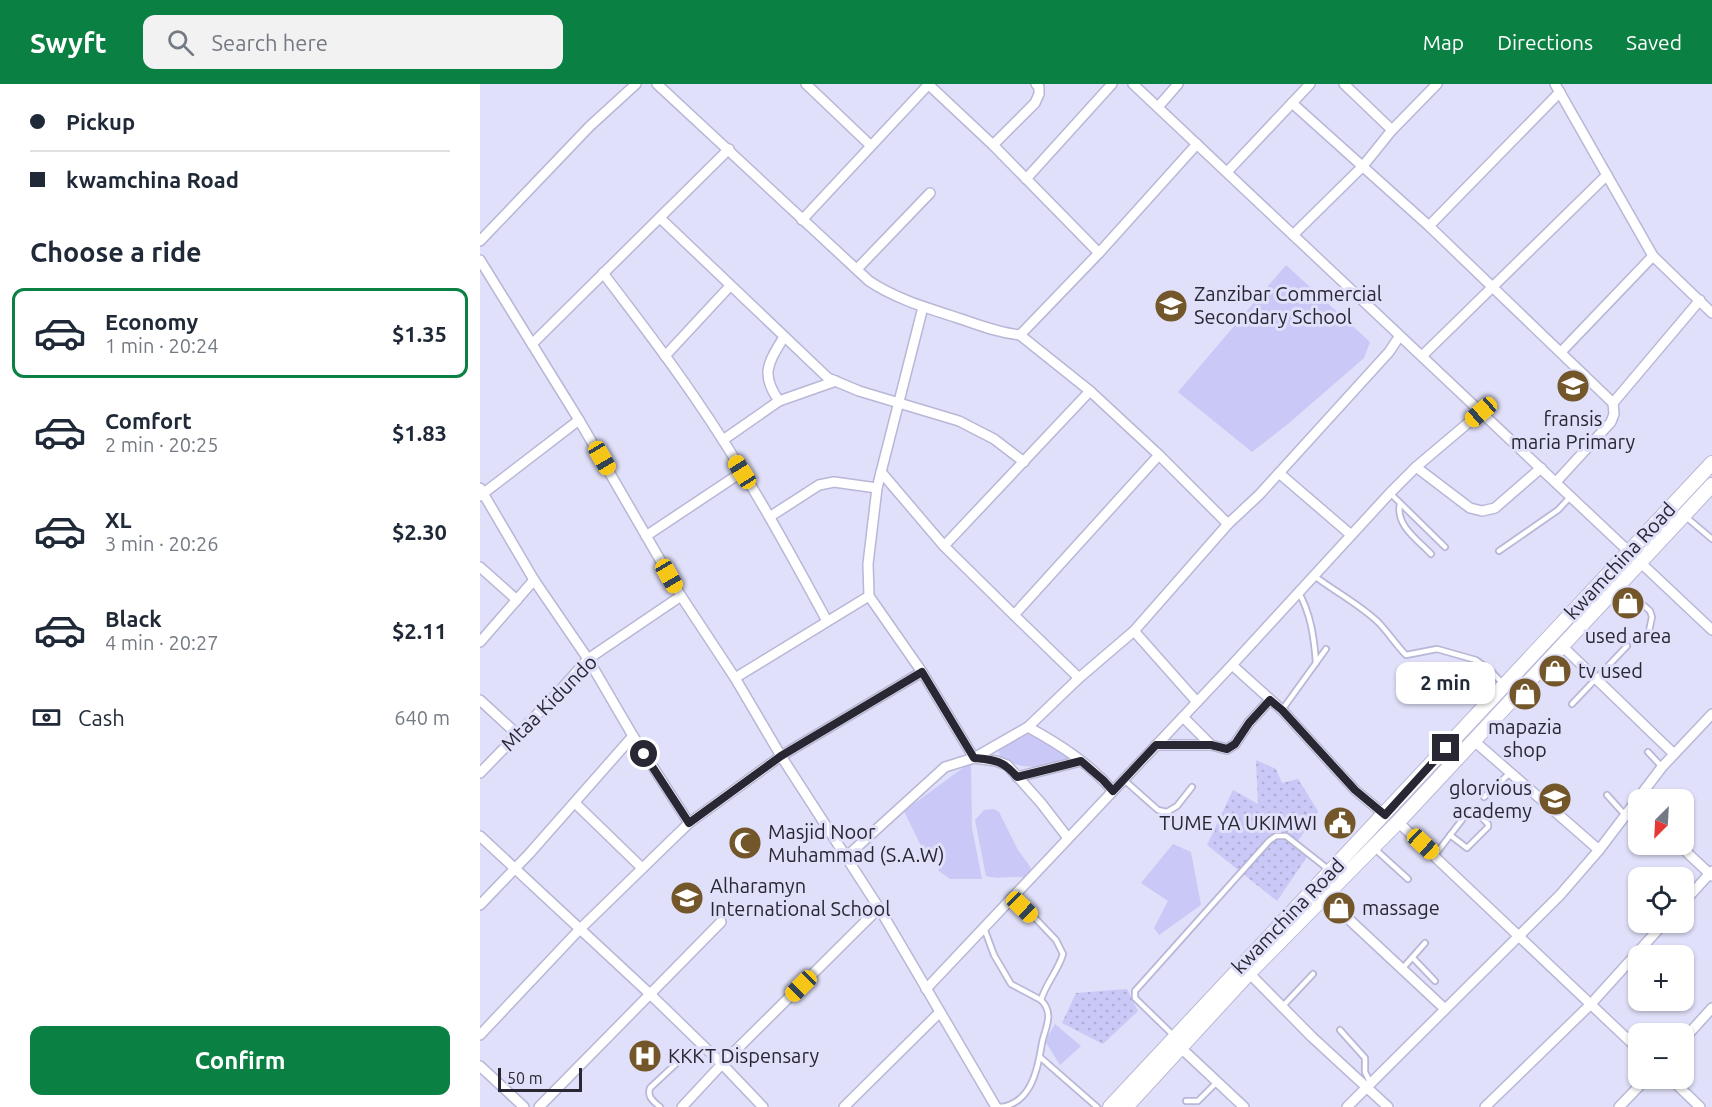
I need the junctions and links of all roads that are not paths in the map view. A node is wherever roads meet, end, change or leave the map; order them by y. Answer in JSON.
{"nodes":[{"id":1,"x":636,"y":84,"type":"edge"},
{"id":2,"x":657,"y":84,"type":"edge"},
{"id":3,"x":806,"y":84,"type":"edge"},
{"id":4,"x":929,"y":84,"type":"edge"},
{"id":5,"x":1036,"y":84,"type":"edge"},
{"id":6,"x":1112,"y":84,"type":"edge"},
{"id":7,"x":1133,"y":84,"type":"edge"},
{"id":8,"x":1178,"y":84,"type":"edge"},
{"id":9,"x":1310,"y":84,"type":"edge"},
{"id":10,"x":1344,"y":84,"type":"edge"},
{"id":11,"x":1437,"y":84,"type":"edge"},
{"id":12,"x":1558,"y":88,"type":"edge"},
{"id":13,"x":1293,"y":103,"type":"junction"},
{"id":14,"x":1158,"y":107,"type":"junction"},
{"id":15,"x":1392,"y":130,"type":"junction"},
{"id":16,"x":1197,"y":144,"type":"junction"},
{"id":17,"x":870,"y":145,"type":"junction"},
{"id":18,"x":993,"y":145,"type":"junction"},
{"id":19,"x":729,"y":150,"type":"junction"},
{"id":20,"x":1363,"y":166,"type":"junction"},
{"id":21,"x":1227,"y":172,"type":"junction"},
{"id":22,"x":1607,"y":175,"type":"junction"},
{"id":23,"x":1026,"y":178,"type":"junction"},
{"id":24,"x":930,"y":193,"type":"dead end"},
{"id":25,"x":660,"y":218,"type":"junction"},
{"id":26,"x":802,"y":220,"type":"junction"},
{"id":27,"x":1430,"y":226,"type":"junction"},
{"id":28,"x":1293,"y":235,"type":"junction"},
{"id":29,"x":480,"y":241,"type":"edge"},
{"id":30,"x":1099,"y":253,"type":"junction"},
{"id":31,"x":1653,"y":256,"type":"junction"},
{"id":32,"x":480,"y":260,"type":"edge"},
{"id":33,"x":857,"y":269,"type":"junction"},
{"id":34,"x":603,"y":273,"type":"junction"},
{"id":35,"x":730,"y":286,"type":"junction"},
{"id":36,"x":1492,"y":288,"type":"junction"},
{"id":37,"x":1700,"y":300,"type":"junction"},
{"id":38,"x":923,"y":307,"type":"junction"},
{"id":39,"x":1712,"y":313,"type":"edge"},
{"id":40,"x":1020,"y":334,"type":"junction"},
{"id":41,"x":784,"y":337,"type":"junction"},
{"id":42,"x":1399,"y":337,"type":"junction"},
{"id":43,"x":532,"y":344,"type":"junction"},
{"id":44,"x":1561,"y":352,"type":"junction"},
{"id":45,"x":665,"y":356,"type":"junction"},
{"id":46,"x":1422,"y":356,"type":"junction"},
{"id":47,"x":836,"y":381,"type":"junction"},
{"id":48,"x":1090,"y":391,"type":"junction"},
{"id":49,"x":779,"y":401,"type":"junction"},
{"id":50,"x":898,"y":403,"type":"junction"},
{"id":51,"x":1613,"y":404,"type":"junction"},
{"id":52,"x":1481,"y":412,"type":"junction"},
{"id":53,"x":579,"y":420,"type":"junction"},
{"id":54,"x":723,"y":440,"type":"junction"},
{"id":55,"x":1160,"y":455,"type":"junction"},
{"id":56,"x":1024,"y":462,"type":"junction"},
{"id":57,"x":1712,"y":463,"type":"edge"},
{"id":58,"x":1416,"y":467,"type":"junction"},
{"id":59,"x":1541,"y":468,"type":"junction"},
{"id":60,"x":742,"y":472,"type":"junction"},
{"id":61,"x":881,"y":472,"type":"junction"},
{"id":62,"x":1280,"y":473,"type":"junction"},
{"id":63,"x":1556,"y":482,"type":"junction"},
{"id":64,"x":1712,"y":485,"type":"edge"},
{"id":65,"x":877,"y":488,"type":"junction"},
{"id":66,"x":481,"y":492,"type":"edge"},
{"id":67,"x":1390,"y":493,"type":"junction"},
{"id":68,"x":1571,"y":496,"type":"junction"},
{"id":69,"x":1400,"y":504,"type":"junction"},
{"id":70,"x":1683,"y":515,"type":"junction"},
{"id":71,"x":771,"y":516,"type":"junction"},
{"id":72,"x":1228,"y":524,"type":"junction"},
{"id":73,"x":1350,"y":534,"type":"junction"},
{"id":74,"x":646,"y":536,"type":"junction"},
{"id":75,"x":1712,"y":539,"type":"edge"},
{"id":76,"x":944,"y":546,"type":"junction"},
{"id":77,"x":1445,"y":547,"type":"dead end"},
{"id":78,"x":1498,"y":551,"type":"dead end"},
{"id":79,"x":1628,"y":551,"type":"junction"},
{"id":80,"x":1431,"y":554,"type":"dead end"},
{"id":81,"x":1640,"y":561,"type":"junction"},
{"id":82,"x":480,"y":567,"type":"edge"},
{"id":83,"x":1313,"y":575,"type":"junction"},
{"id":84,"x":534,"y":580,"type":"junction"},
{"id":85,"x":1619,"y":583,"type":"junction"},
{"id":86,"x":1298,"y":591,"type":"junction"},
{"id":87,"x":869,"y":596,"type":"junction"},
{"id":88,"x":681,"y":597,"type":"junction"},
{"id":89,"x":517,"y":600,"type":"junction"},
{"id":90,"x":1014,"y":615,"type":"junction"},
{"id":91,"x":827,"y":621,"type":"junction"},
{"id":92,"x":1712,"y":630,"type":"edge"},
{"id":93,"x":1649,"y":631,"type":"dead end"},
{"id":94,"x":1134,"y":632,"type":"junction"},
{"id":95,"x":480,"y":642,"type":"edge"},
{"id":96,"x":1562,"y":645,"type":"junction"},
{"id":97,"x":1627,"y":646,"type":"dead end"},
{"id":98,"x":1326,"y":649,"type":"dead end"},
{"id":99,"x":588,"y":659,"type":"junction"},
{"id":100,"x":1316,"y":663,"type":"junction"},
{"id":101,"x":1232,"y":665,"type":"junction"},
{"id":102,"x":922,"y":672,"type":"junction"},
{"id":103,"x":735,"y":678,"type":"junction"},
{"id":104,"x":1079,"y":678,"type":"junction"},
{"id":105,"x":1597,"y":680,"type":"junction"},
{"id":106,"x":1505,"y":686,"type":"junction"},
{"id":107,"x":480,"y":700,"type":"edge"},
{"id":108,"x":1270,"y":700,"type":"junction"},
{"id":109,"x":1197,"y":702,"type":"junction"},
{"id":110,"x":1572,"y":704,"type":"dead end"},
{"id":111,"x":1282,"y":710,"type":"junction"},
{"id":112,"x":1712,"y":714,"type":"edge"},
{"id":113,"x":1477,"y":715,"type":"junction"},
{"id":114,"x":1183,"y":717,"type":"junction"},
{"id":115,"x":1487,"y":725,"type":"junction"},
{"id":116,"x":1028,"y":727,"type":"junction"},
{"id":117,"x":517,"y":734,"type":"junction"},
{"id":118,"x":633,"y":736,"type":"junction"},
{"id":119,"x":1473,"y":740,"type":"junction"},
{"id":120,"x":1156,"y":745,"type":"junction"},
{"id":121,"x":1211,"y":745,"type":"junction"},
{"id":122,"x":1648,"y":752,"type":"dead end"},
{"id":123,"x":1674,"y":754,"type":"junction"},
{"id":124,"x":781,"y":756,"type":"junction"},
{"id":125,"x":974,"y":758,"type":"junction"},
{"id":126,"x":1081,"y":761,"type":"junction"},
{"id":127,"x":1662,"y":767,"type":"junction"},
{"id":128,"x":1511,"y":772,"type":"junction"},
{"id":129,"x":480,"y":773,"type":"edge"},
{"id":130,"x":1017,"y":777,"type":"junction"},
{"id":131,"x":1123,"y":779,"type":"junction"},
{"id":132,"x":1192,"y":787,"type":"dead end"},
{"id":133,"x":1647,"y":789,"type":"edge"},
{"id":134,"x":1113,"y":791,"type":"junction"},
{"id":135,"x":1607,"y":795,"type":"dead end"},
{"id":136,"x":1484,"y":797,"type":"dead end"},
{"id":137,"x":575,"y":803,"type":"junction"},
{"id":138,"x":1628,"y":812,"type":"edge"},
{"id":139,"x":1625,"y":814,"type":"junction"},
{"id":140,"x":1385,"y":815,"type":"junction"},
{"id":141,"x":1398,"y":822,"type":"junction"},
{"id":142,"x":689,"y":823,"type":"junction"},
{"id":143,"x":1450,"y":835,"type":"junction"},
{"id":144,"x":480,"y":836,"type":"edge"},
{"id":145,"x":1068,"y":838,"type":"junction"},
{"id":146,"x":1373,"y":848,"type":"junction"},
{"id":147,"x":1599,"y":850,"type":"junction"},
{"id":148,"x":1435,"y":855,"type":"junction"},
{"id":149,"x":1690,"y":855,"type":"edge"},
{"id":150,"x":846,"y":857,"type":"junction"},
{"id":151,"x":515,"y":868,"type":"junction"},
{"id":152,"x":642,"y":868,"type":"junction"},
{"id":153,"x":1331,"y":871,"type":"junction"},
{"id":154,"x":1711,"y":874,"type":"edge"},
{"id":155,"x":1408,"y":879,"type":"dead end"},
{"id":156,"x":1694,"y":892,"type":"edge"},
{"id":157,"x":1014,"y":896,"type":"junction"},
{"id":158,"x":1325,"y":897,"type":"junction"},
{"id":159,"x":480,"y":905,"type":"edge"},
{"id":160,"x":879,"y":908,"type":"junction"},
{"id":161,"x":721,"y":922,"type":"dead end"},
{"id":162,"x":984,"y":927,"type":"junction"},
{"id":163,"x":579,"y":930,"type":"junction"},
{"id":164,"x":1655,"y":933,"type":"edge"},
{"id":165,"x":1518,"y":937,"type":"junction"},
{"id":166,"x":1425,"y":943,"type":"dead end"},
{"id":167,"x":1413,"y":958,"type":"junction"},
{"id":168,"x":1245,"y":969,"type":"junction"},
{"id":169,"x":1402,"y":969,"type":"junction"},
{"id":170,"x":1313,"y":974,"type":"dead end"},
{"id":171,"x":1435,"y":981,"type":"dead end"},
{"id":172,"x":926,"y":989,"type":"junction"},
{"id":173,"x":650,"y":994,"type":"junction"},
{"id":174,"x":1041,"y":1000,"type":"junction"},
{"id":175,"x":1590,"y":1005,"type":"junction"},
{"id":176,"x":1282,"y":1007,"type":"junction"},
{"id":177,"x":1712,"y":1008,"type":"edge"},
{"id":178,"x":1445,"y":1009,"type":"junction"},
{"id":179,"x":940,"y":1012,"type":"junction"},
{"id":180,"x":1694,"y":1028,"type":"edge"},
{"id":181,"x":1340,"y":1030,"type":"dead end"},
{"id":182,"x":480,"y":1035,"type":"edge"},
{"id":183,"x":1628,"y":1040,"type":"edge"},
{"id":184,"x":1178,"y":1042,"type":"junction"},
{"id":185,"x":1041,"y":1058,"type":"junction"},
{"id":186,"x":680,"y":1060,"type":"dead end"},
{"id":187,"x":722,"y":1064,"type":"junction"},
{"id":188,"x":480,"y":1066,"type":"edge"},
{"id":189,"x":1217,"y":1082,"type":"junction"},
{"id":190,"x":1368,"y":1084,"type":"junction"},
{"id":191,"x":1636,"y":1089,"type":"edge"},
{"id":192,"x":1681,"y":1089,"type":"edge"},
{"id":193,"x":1186,"y":1101,"type":"dead end"},
{"id":194,"x":524,"y":1107,"type":"edge"},
{"id":195,"x":539,"y":1107,"type":"edge"},
{"id":196,"x":660,"y":1107,"type":"edge"},
{"id":197,"x":682,"y":1107,"type":"edge"},
{"id":198,"x":763,"y":1107,"type":"edge"},
{"id":199,"x":844,"y":1107,"type":"edge"},
{"id":200,"x":997,"y":1107,"type":"edge"},
{"id":201,"x":1097,"y":1107,"type":"edge"},
{"id":202,"x":1110,"y":1107,"type":"edge"},
{"id":203,"x":1126,"y":1107,"type":"edge"},
{"id":204,"x":1244,"y":1107,"type":"edge"},
{"id":205,"x":1347,"y":1107,"type":"edge"},
{"id":206,"x":1388,"y":1107,"type":"edge"},
{"id":207,"x":1485,"y":1107,"type":"edge"},
{"id":208,"x":1619,"y":1107,"type":"edge"},
{"id":209,"x":1700,"y":1107,"type":"edge"}],
"edges":[{"from":1,"to":29,"type":"street"},
{"from":2,"to":19,"type":"street"},
{"from":3,"to":17,"type":"street"},
{"from":4,"to":17,"type":"street"},
{"from":4,"to":18,"type":"street"},
{"from":5,"to":18,"type":"street"},
{"from":6,"to":23,"type":"street"},
{"from":7,"to":14,"type":"street"},
{"from":8,"to":14,"type":"street"},
{"from":9,"to":13,"type":"street"},
{"from":10,"to":15,"type":"street"},
{"from":11,"to":15,"type":"street"},
{"from":12,"to":22,"type":"street"},
{"from":12,"to":27,"type":"street"},
{"from":13,"to":20,"type":"street"},
{"from":13,"to":21,"type":"street"},
{"from":14,"to":16,"type":"street"},
{"from":15,"to":20,"type":"street"},
{"from":16,"to":21,"type":"street"},
{"from":16,"to":30,"type":"street"},
{"from":17,"to":26,"type":"street"},
{"from":18,"to":23,"type":"street"},
{"from":19,"to":25,"type":"street"},
{"from":19,"to":26,"type":"street"},
{"from":20,"to":27,"type":"street"},
{"from":20,"to":28,"type":"street"},
{"from":21,"to":28,"type":"street"},
{"from":22,"to":31,"type":"street"},
{"from":22,"to":36,"type":"street"},
{"from":23,"to":30,"type":"street"},
{"from":24,"to":33,"type":"street"},
{"from":25,"to":34,"type":"street"},
{"from":25,"to":35,"type":"street"},
{"from":26,"to":33,"type":"street"},
{"from":27,"to":36,"type":"street"},
{"from":28,"to":42,"type":"street"},
{"from":30,"to":40,"type":"street"},
{"from":31,"to":37,"type":"street"},
{"from":31,"to":44,"type":"street"},
{"from":32,"to":43,"type":"street"},
{"from":33,"to":38,"type":"street"},
{"from":34,"to":43,"type":"street"},
{"from":34,"to":45,"type":"street"},
{"from":35,"to":41,"type":"street"},
{"from":35,"to":45,"type":"street"},
{"from":36,"to":44,"type":"street"},
{"from":36,"to":46,"type":"street"},
{"from":37,"to":39,"type":"street"},
{"from":37,"to":51,"type":"street"},
{"from":38,"to":40,"type":"street"},
{"from":38,"to":50,"type":"street"},
{"from":40,"to":48,"type":"street"},
{"from":41,"to":47,"type":"street"},
{"from":41,"to":49,"type":"street"},
{"from":42,"to":46,"type":"street"},
{"from":42,"to":62,"type":"street"},
{"from":43,"to":53,"type":"street"},
{"from":44,"to":51,"type":"street"},
{"from":45,"to":54,"type":"street"},
{"from":46,"to":52,"type":"street"},
{"from":47,"to":49,"type":"street"},
{"from":47,"to":50,"type":"street"},
{"from":48,"to":55,"type":"street"},
{"from":48,"to":56,"type":"street"},
{"from":49,"to":54,"type":"street"},
{"from":50,"to":56,"type":"street"},
{"from":50,"to":61,"type":"street"},
{"from":51,"to":63,"type":"street"},
{"from":52,"to":58,"type":"street"},
{"from":52,"to":59,"type":"street"},
{"from":53,"to":66,"type":"street"},
{"from":53,"to":74,"type":"street"},
{"from":54,"to":60,"type":"street"},
{"from":55,"to":72,"type":"street"},
{"from":55,"to":90,"type":"street"},
{"from":56,"to":76,"type":"street"},
{"from":57,"to":79,"type":"main road","name":"kwamchina Road"},
{"from":58,"to":59,"type":"street"},
{"from":58,"to":67,"type":"street"},
{"from":59,"to":63,"type":"street"},
{"from":60,"to":71,"type":"street"},
{"from":60,"to":74,"type":"street"},
{"from":61,"to":65,"type":"street"},
{"from":61,"to":76,"type":"street"},
{"from":62,"to":72,"type":"street"},
{"from":62,"to":73,"type":"street"},
{"from":63,"to":68,"type":"street"},
{"from":64,"to":70,"type":"main road","name":"kwamchina Road"},
{"from":65,"to":71,"type":"street"},
{"from":65,"to":87,"type":"street"},
{"from":66,"to":84,"type":"street"},
{"from":67,"to":69,"type":"lane"},
{"from":67,"to":73,"type":"street"},
{"from":68,"to":78,"type":"lane"},
{"from":68,"to":79,"type":"street"},
{"from":69,"to":77,"type":"lane"},
{"from":69,"to":80,"type":"lane"},
{"from":70,"to":75,"type":"lane"},
{"from":70,"to":81,"type":"main road","name":"kwamchina Road"},
{"from":71,"to":91,"type":"street"},
{"from":72,"to":94,"type":"street"},
{"from":73,"to":83,"type":"street"},
{"from":74,"to":88,"type":"street"},
{"from":76,"to":90,"type":"street"},
{"from":79,"to":81,"type":"street"},
{"from":79,"to":106,"type":"main road","name":"kwamchina Road"},
{"from":81,"to":85,"type":"main road","name":"kwamchina Road"},
{"from":81,"to":92,"type":"street"},
{"from":82,"to":89,"type":"street"},
{"from":83,"to":86,"type":"street"},
{"from":83,"to":106,"type":"lane"},
{"from":84,"to":89,"type":"street"},
{"from":84,"to":99,"type":"street"},
{"from":85,"to":93,"type":"lane"},
{"from":85,"to":96,"type":"main road","name":"kwamchina Road"},
{"from":86,"to":100,"type":"lane"},
{"from":86,"to":101,"type":"street"},
{"from":87,"to":91,"type":"street"},
{"from":87,"to":102,"type":"street"},
{"from":88,"to":99,"type":"street","name":"Mtaa Kidundo"},
{"from":88,"to":103,"type":"street"},
{"from":89,"to":95,"type":"street"},
{"from":90,"to":104,"type":"street"},
{"from":91,"to":103,"type":"street"},
{"from":94,"to":104,"type":"street"},
{"from":94,"to":109,"type":"street"},
{"from":96,"to":105,"type":"street"},
{"from":96,"to":115,"type":"main road","name":"kwamchina Road"},
{"from":97,"to":105,"type":"lane"},
{"from":98,"to":100,"type":"lane"},
{"from":99,"to":117,"type":"street","name":"Mtaa Kidundo"},
{"from":99,"to":118,"type":"street"},
{"from":100,"to":111,"type":"lane"},
{"from":101,"to":108,"type":"street"},
{"from":101,"to":109,"type":"street"},
{"from":102,"to":124,"type":"street"},
{"from":102,"to":125,"type":"street"},
{"from":103,"to":124,"type":"street"},
{"from":104,"to":116,"type":"street"},
{"from":105,"to":110,"type":"lane"},
{"from":105,"to":123,"type":"street"},
{"from":106,"to":113,"type":"main road","name":"kwamchina Road"},
{"from":107,"to":117,"type":"street"},
{"from":108,"to":111,"type":"street"},
{"from":108,"to":121,"type":"street"},
{"from":109,"to":114,"type":"street"},
{"from":111,"to":140,"type":"street"},
{"from":112,"to":123,"type":"street"},
{"from":113,"to":115,"type":"main road"},
{"from":113,"to":140,"type":"main road","name":"kwamchina Road"},
{"from":114,"to":120,"type":"street"},
{"from":114,"to":121,"type":"street"},
{"from":115,"to":119,"type":"main road","name":"kwamchina Road"},
{"from":116,"to":125,"type":"street"},
{"from":116,"to":126,"type":"street"},
{"from":117,"to":129,"type":"street","name":"Mtaa Kidundo"},
{"from":118,"to":137,"type":"street"},
{"from":118,"to":142,"type":"street"},
{"from":119,"to":128,"type":"street"},
{"from":119,"to":141,"type":"main road","name":"kwamchina Road"},
{"from":120,"to":121,"type":"street"},
{"from":120,"to":131,"type":"street"},
{"from":122,"to":127,"type":"lane"},
{"from":123,"to":127,"type":"street"},
{"from":124,"to":142,"type":"street"},
{"from":124,"to":150,"type":"street"},
{"from":125,"to":130,"type":"street"},
{"from":125,"to":150,"type":"street"},
{"from":126,"to":130,"type":"street"},
{"from":126,"to":134,"type":"street"},
{"from":127,"to":133,"type":"street"},
{"from":128,"to":136,"type":"lane"},
{"from":128,"to":147,"type":"street"},
{"from":130,"to":145,"type":"street"},
{"from":131,"to":132,"type":"lane"},
{"from":131,"to":134,"type":"street"},
{"from":134,"to":145,"type":"street"},
{"from":135,"to":139,"type":"lane"},
{"from":137,"to":151,"type":"street"},
{"from":137,"to":152,"type":"street"},
{"from":138,"to":139,"type":"street"},
{"from":139,"to":147,"type":"street"},
{"from":140,"to":153,"type":"main road","name":"kwamchina Road"},
{"from":141,"to":146,"type":"main road","name":"kwamchina Road"},
{"from":141,"to":148,"type":"street"},
{"from":142,"to":152,"type":"street"},
{"from":143,"to":143,"type":"lane"},
{"from":143,"to":148,"type":"lane"},
{"from":144,"to":151,"type":"street"},
{"from":145,"to":157,"type":"street"},
{"from":146,"to":155,"type":"lane"},
{"from":146,"to":158,"type":"main road","name":"kwamchina Road"},
{"from":147,"to":165,"type":"street"},
{"from":148,"to":165,"type":"street"},
{"from":149,"to":154,"type":"street"},
{"from":150,"to":160,"type":"street"},
{"from":151,"to":159,"type":"street"},
{"from":151,"to":163,"type":"street"},
{"from":152,"to":163,"type":"street"},
{"from":153,"to":168,"type":"main road","name":"kwamchina Road"},
{"from":153,"to":184,"type":"lane"},
{"from":154,"to":156,"type":"street"},
{"from":157,"to":162,"type":"street"},
{"from":157,"to":174,"type":"lane"},
{"from":158,"to":168,"type":"main road","name":"kwamchina Road"},
{"from":158,"to":169,"type":"street"},
{"from":160,"to":172,"type":"street"},
{"from":160,"to":187,"type":"street"},
{"from":161,"to":173,"type":"street"},
{"from":162,"to":172,"type":"street"},
{"from":162,"to":174,"type":"lane"},
{"from":163,"to":173,"type":"street"},
{"from":163,"to":182,"type":"street"},
{"from":164,"to":175,"type":"street"},
{"from":165,"to":175,"type":"street"},
{"from":165,"to":178,"type":"street"},
{"from":166,"to":167,"type":"lane"},
{"from":167,"to":169,"type":"lane"},
{"from":167,"to":171,"type":"lane"},
{"from":168,"to":176,"type":"street"},
{"from":168,"to":184,"type":"main road","name":"kwamchina Road"},
{"from":169,"to":178,"type":"street"},
{"from":170,"to":176,"type":"lane"},
{"from":172,"to":179,"type":"street"},
{"from":173,"to":187,"type":"street"},
{"from":173,"to":195,"type":"street"},
{"from":174,"to":185,"type":"lane"},
{"from":175,"to":183,"type":"street"},
{"from":175,"to":207,"type":"street"},
{"from":176,"to":190,"type":"street"},
{"from":177,"to":180,"type":"street"},
{"from":178,"to":190,"type":"street"},
{"from":179,"to":199,"type":"street"},
{"from":179,"to":200,"type":"street"},
{"from":181,"to":190,"type":"lane"},
{"from":184,"to":189,"type":"street"},
{"from":184,"to":202,"type":"main road","name":"kwamchina Road"},
{"from":184,"to":203,"type":"main road","name":"kwamchina Road"},
{"from":185,"to":200,"type":"lane"},
{"from":185,"to":201,"type":"lane"},
{"from":186,"to":196,"type":"lane"},
{"from":187,"to":197,"type":"street"},
{"from":187,"to":198,"type":"street"},
{"from":188,"to":194,"type":"street"},
{"from":189,"to":193,"type":"lane"},
{"from":189,"to":204,"type":"street"},
{"from":190,"to":205,"type":"street"},
{"from":190,"to":206,"type":"street"},
{"from":191,"to":208,"type":"street"},
{"from":192,"to":209,"type":"street"}]}
